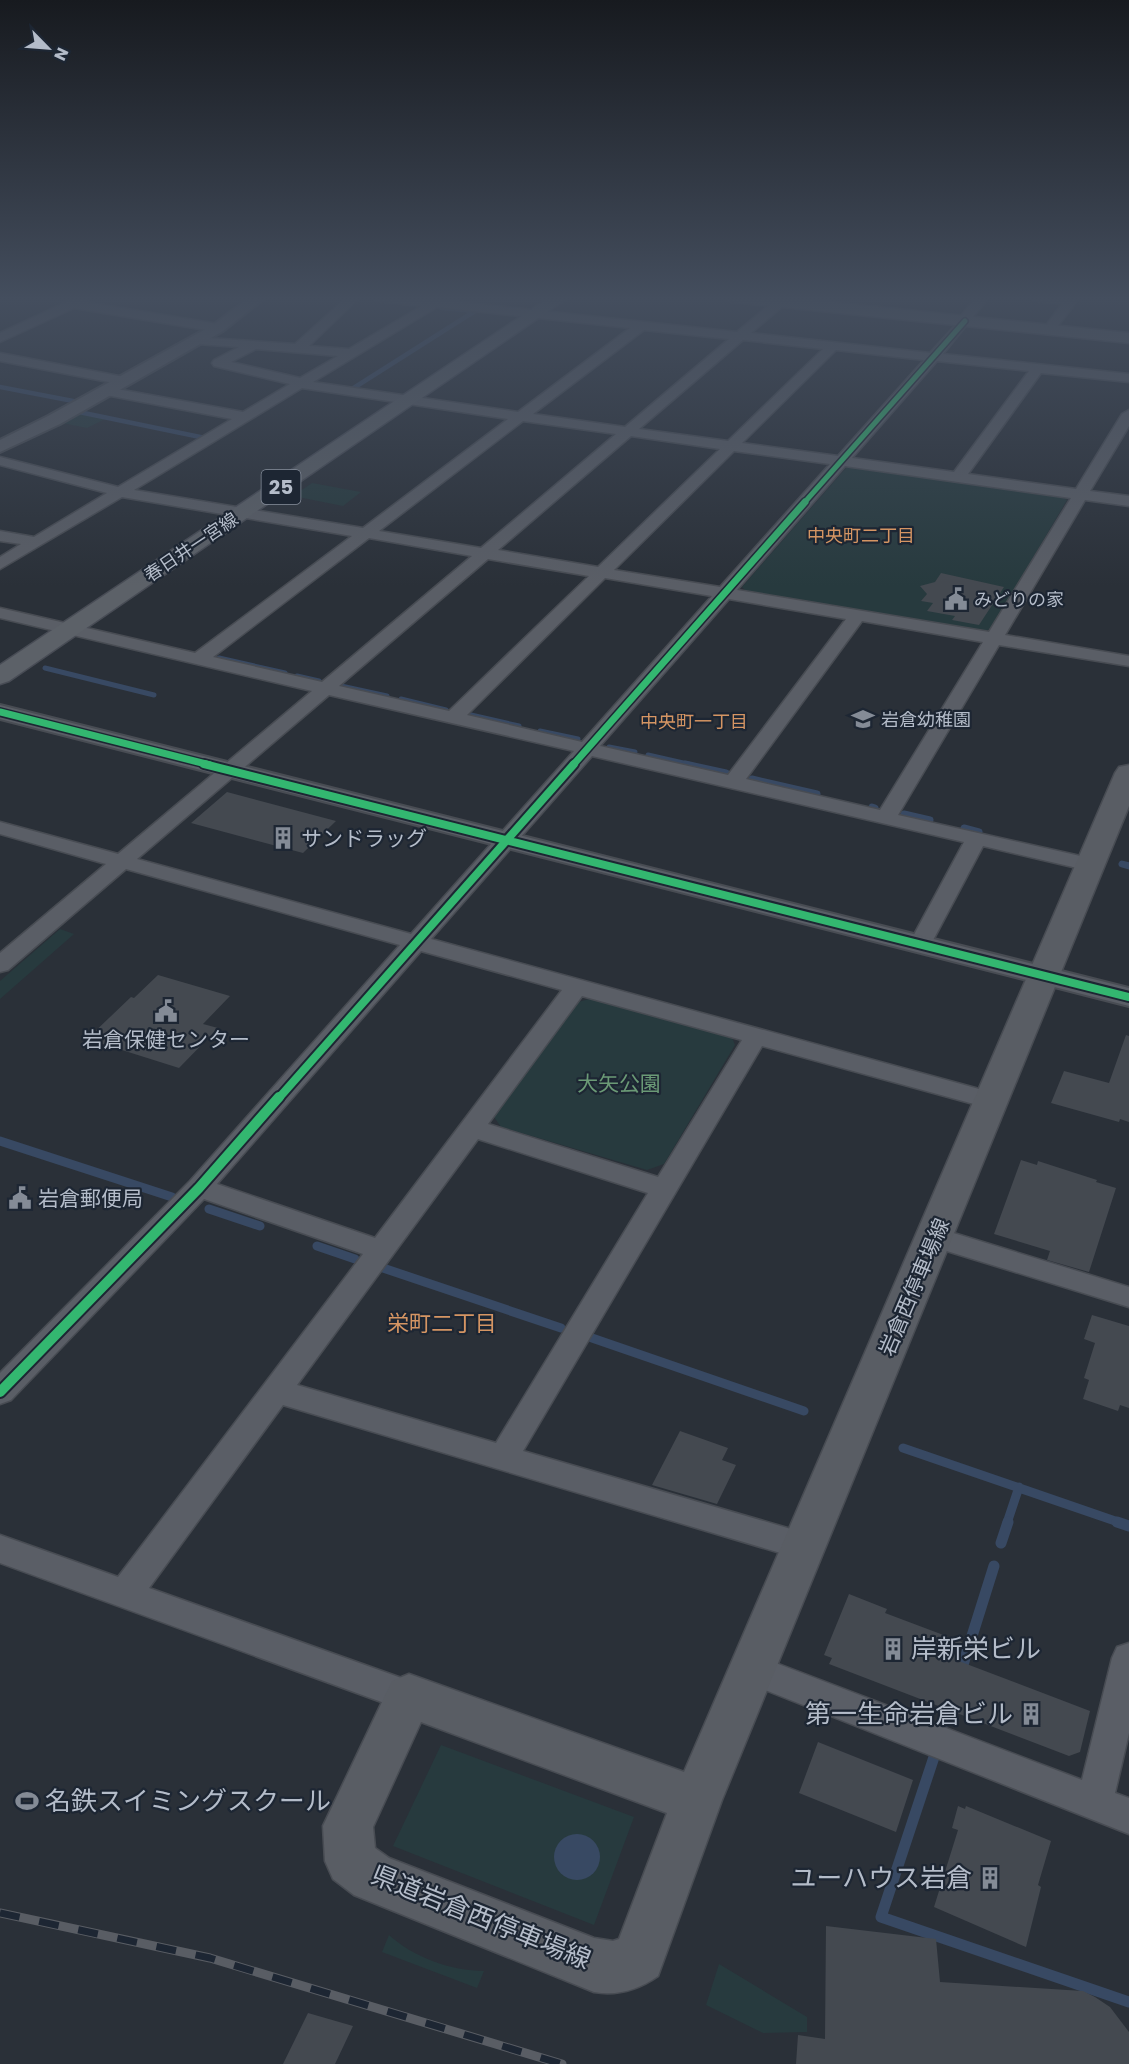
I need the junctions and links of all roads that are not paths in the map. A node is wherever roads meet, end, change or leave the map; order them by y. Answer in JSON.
{"nodes":[{"id":1,"x":102,"y":393,"type":"edge"},
{"id":2,"x":118,"y":393,"type":"edge"},
{"id":3,"x":285,"y":393,"type":"edge"},
{"id":4,"x":363,"y":393,"type":"edge"},
{"id":5,"x":419,"y":393,"type":"edge"},
{"id":6,"x":551,"y":393,"type":"edge"},
{"id":7,"x":673,"y":393,"type":"edge"},
{"id":8,"x":784,"y":393,"type":"edge"},
{"id":9,"x":902,"y":393,"type":"edge"},
{"id":10,"x":1019,"y":393,"type":"edge"},
{"id":11,"x":408,"y":401,"type":"junction"},
{"id":12,"x":1129,"y":414,"type":"edge"},
{"id":13,"x":246,"y":417,"type":"junction"},
{"id":14,"x":520,"y":417,"type":"junction"},
{"id":15,"x":626,"y":432,"type":"junction"},
{"id":16,"x":729,"y":446,"type":"junction"},
{"id":17,"x":0,"y":447,"type":"edge"},
{"id":18,"x":0,"y":461,"type":"edge"},
{"id":19,"x":842,"y":461,"type":"junction"},
{"id":20,"x":958,"y":477,"type":"junction"},
{"id":21,"x":120,"y":492,"type":"junction"},
{"id":22,"x":1080,"y":494,"type":"junction"},
{"id":23,"x":1129,"y":501,"type":"edge"},
{"id":24,"x":242,"y":513,"type":"junction"},
{"id":25,"x":365,"y":534,"type":"junction"},
{"id":26,"x":0,"y":536,"type":"edge"},
{"id":27,"x":36,"y":542,"type":"junction"},
{"id":28,"x":485,"y":554,"type":"junction"},
{"id":29,"x":0,"y":564,"type":"edge"},
{"id":30,"x":600,"y":573,"type":"junction"},
{"id":31,"x":725,"y":594,"type":"junction"},
{"id":32,"x":0,"y":613,"type":"edge"},
{"id":33,"x":857,"y":616,"type":"junction"},
{"id":34,"x":69,"y":629,"type":"junction"},
{"id":35,"x":993,"y":638,"type":"junction"},
{"id":36,"x":200,"y":658,"type":"junction"},
{"id":37,"x":1129,"y":661,"type":"edge"},
{"id":38,"x":0,"y":675,"type":"edge"},
{"id":39,"x":325,"y":689,"type":"junction"},
{"id":40,"x":0,"y":712,"type":"edge"},
{"id":41,"x":453,"y":718,"type":"junction"},
{"id":42,"x":588,"y":750,"type":"junction"},
{"id":43,"x":229,"y":772,"type":"junction"},
{"id":44,"x":1129,"y":773,"type":"edge"},
{"id":45,"x":733,"y":783,"type":"junction"},
{"id":46,"x":886,"y":818,"type":"junction"},
{"id":47,"x":0,"y":828,"type":"edge"},
{"id":48,"x":976,"y":839,"type":"junction"},
{"id":49,"x":507,"y":842,"type":"junction"},
{"id":50,"x":123,"y":862,"type":"junction"},
{"id":51,"x":1090,"y":865,"type":"junction"},
{"id":52,"x":417,"y":943,"type":"junction"},
{"id":53,"x":920,"y":944,"type":"junction"},
{"id":54,"x":0,"y":965,"type":"edge"},
{"id":55,"x":1044,"y":976,"type":"junction"},
{"id":56,"x":577,"y":987,"type":"junction"},
{"id":57,"x":1129,"y":998,"type":"edge"},
{"id":58,"x":756,"y":1036,"type":"junction"},
{"id":59,"x":992,"y":1101,"type":"junction"},
{"id":60,"x":472,"y":1128,"type":"junction"},
{"id":61,"x":199,"y":1188,"type":"junction"},
{"id":62,"x":664,"y":1188,"type":"junction"},
{"id":63,"x":934,"y":1237,"type":"junction"},
{"id":64,"x":381,"y":1250,"type":"junction"},
{"id":65,"x":1129,"y":1297,"type":"edge"},
{"id":66,"x":276,"y":1391,"type":"junction"},
{"id":67,"x":0,"y":1392,"type":"edge"},
{"id":68,"x":503,"y":1458,"type":"junction"},
{"id":69,"x":804,"y":1546,"type":"junction"},
{"id":70,"x":0,"y":1549,"type":"edge"},
{"id":71,"x":125,"y":1594,"type":"junction"},
{"id":72,"x":1129,"y":1658,"type":"edge"},
{"id":73,"x":752,"y":1669,"type":"junction"},
{"id":74,"x":409,"y":1696,"type":"junction"},
{"id":75,"x":697,"y":1800,"type":"junction"},
{"id":76,"x":1095,"y":1803,"type":"junction"},
{"id":77,"x":1129,"y":1816,"type":"edge"}],
"edges":[{"from":1,"to":17,"type":"street"},
{"from":2,"to":13,"type":"street"},
{"from":3,"to":13,"type":"street"},
{"from":4,"to":11,"type":"street"},
{"from":5,"to":11,"type":"main road","name":"春日井一宮線","number":"25"},
{"from":6,"to":14,"type":"street"},
{"from":7,"to":15,"type":"street"},
{"from":8,"to":16,"type":"street"},
{"from":9,"to":19,"type":"street"},
{"from":10,"to":20,"type":"street"},
{"from":11,"to":14,"type":"street"},
{"from":11,"to":24,"type":"main road","name":"春日井一宮線","number":"25"},
{"from":12,"to":22,"type":"street"},
{"from":13,"to":21,"type":"street"},
{"from":14,"to":15,"type":"street"},
{"from":14,"to":25,"type":"street"},
{"from":15,"to":16,"type":"street"},
{"from":15,"to":28,"type":"street"},
{"from":16,"to":19,"type":"street"},
{"from":16,"to":30,"type":"street"},
{"from":18,"to":21,"type":"street"},
{"from":19,"to":20,"type":"street"},
{"from":19,"to":31,"type":"street"},
{"from":20,"to":22,"type":"street"},
{"from":21,"to":24,"type":"street"},
{"from":21,"to":27,"type":"street"},
{"from":22,"to":23,"type":"street"},
{"from":22,"to":35,"type":"street"},
{"from":24,"to":25,"type":"street"},
{"from":24,"to":34,"type":"main road","name":"春日井一宮線","number":"25"},
{"from":25,"to":28,"type":"street"},
{"from":25,"to":36,"type":"street"},
{"from":26,"to":27,"type":"street"},
{"from":27,"to":29,"type":"street"},
{"from":28,"to":30,"type":"street"},
{"from":28,"to":39,"type":"street"},
{"from":30,"to":31,"type":"street"},
{"from":30,"to":41,"type":"street"},
{"from":31,"to":33,"type":"street"},
{"from":31,"to":42,"type":"street"},
{"from":32,"to":34,"type":"street"},
{"from":33,"to":35,"type":"street"},
{"from":33,"to":45,"type":"street"},
{"from":34,"to":36,"type":"street"},
{"from":34,"to":38,"type":"main road","name":"春日井一宮線","number":"25"},
{"from":35,"to":37,"type":"street"},
{"from":35,"to":46,"type":"street"},
{"from":36,"to":39,"type":"street"},
{"from":39,"to":41,"type":"street"},
{"from":39,"to":43,"type":"street"},
{"from":40,"to":43,"type":"street"},
{"from":41,"to":42,"type":"street"},
{"from":42,"to":45,"type":"street"},
{"from":42,"to":49,"type":"street"},
{"from":43,"to":49,"type":"street"},
{"from":43,"to":50,"type":"street"},
{"from":44,"to":51,"type":"main road","name":"岩倉西停車場線"},
{"from":45,"to":46,"type":"street"},
{"from":46,"to":48,"type":"street"},
{"from":47,"to":50,"type":"street"},
{"from":48,"to":51,"type":"street"},
{"from":48,"to":53,"type":"street"},
{"from":49,"to":52,"type":"street"},
{"from":49,"to":53,"type":"street"},
{"from":50,"to":52,"type":"street"},
{"from":50,"to":54,"type":"street"},
{"from":51,"to":55,"type":"main road","name":"岩倉西停車場線"},
{"from":52,"to":56,"type":"street"},
{"from":52,"to":61,"type":"street"},
{"from":53,"to":55,"type":"street"},
{"from":55,"to":57,"type":"street"},
{"from":55,"to":59,"type":"main road","name":"岩倉西停車場線"},
{"from":56,"to":58,"type":"street"},
{"from":56,"to":60,"type":"street"},
{"from":58,"to":59,"type":"street"},
{"from":58,"to":62,"type":"street"},
{"from":59,"to":63,"type":"main road","name":"岩倉西停車場線"},
{"from":60,"to":62,"type":"street"},
{"from":60,"to":64,"type":"street"},
{"from":61,"to":64,"type":"street"},
{"from":61,"to":67,"type":"street"},
{"from":62,"to":68,"type":"street"},
{"from":63,"to":65,"type":"street"},
{"from":63,"to":69,"type":"main road","name":"岩倉西停車場線"},
{"from":64,"to":66,"type":"street"},
{"from":66,"to":68,"type":"street"},
{"from":66,"to":71,"type":"street"},
{"from":68,"to":69,"type":"street"},
{"from":69,"to":73,"type":"main road","name":"岩倉西停車場線"},
{"from":70,"to":71,"type":"street"},
{"from":71,"to":74,"type":"street"},
{"from":72,"to":76,"type":"street"},
{"from":73,"to":75,"type":"main road","name":"岩倉西停車場線"},
{"from":73,"to":76,"type":"street"},
{"from":74,"to":75,"type":"main road"},
{"from":74,"to":75,"type":"main road","name":"県道岩倉西停車場線"},
{"from":76,"to":77,"type":"street"}]}
